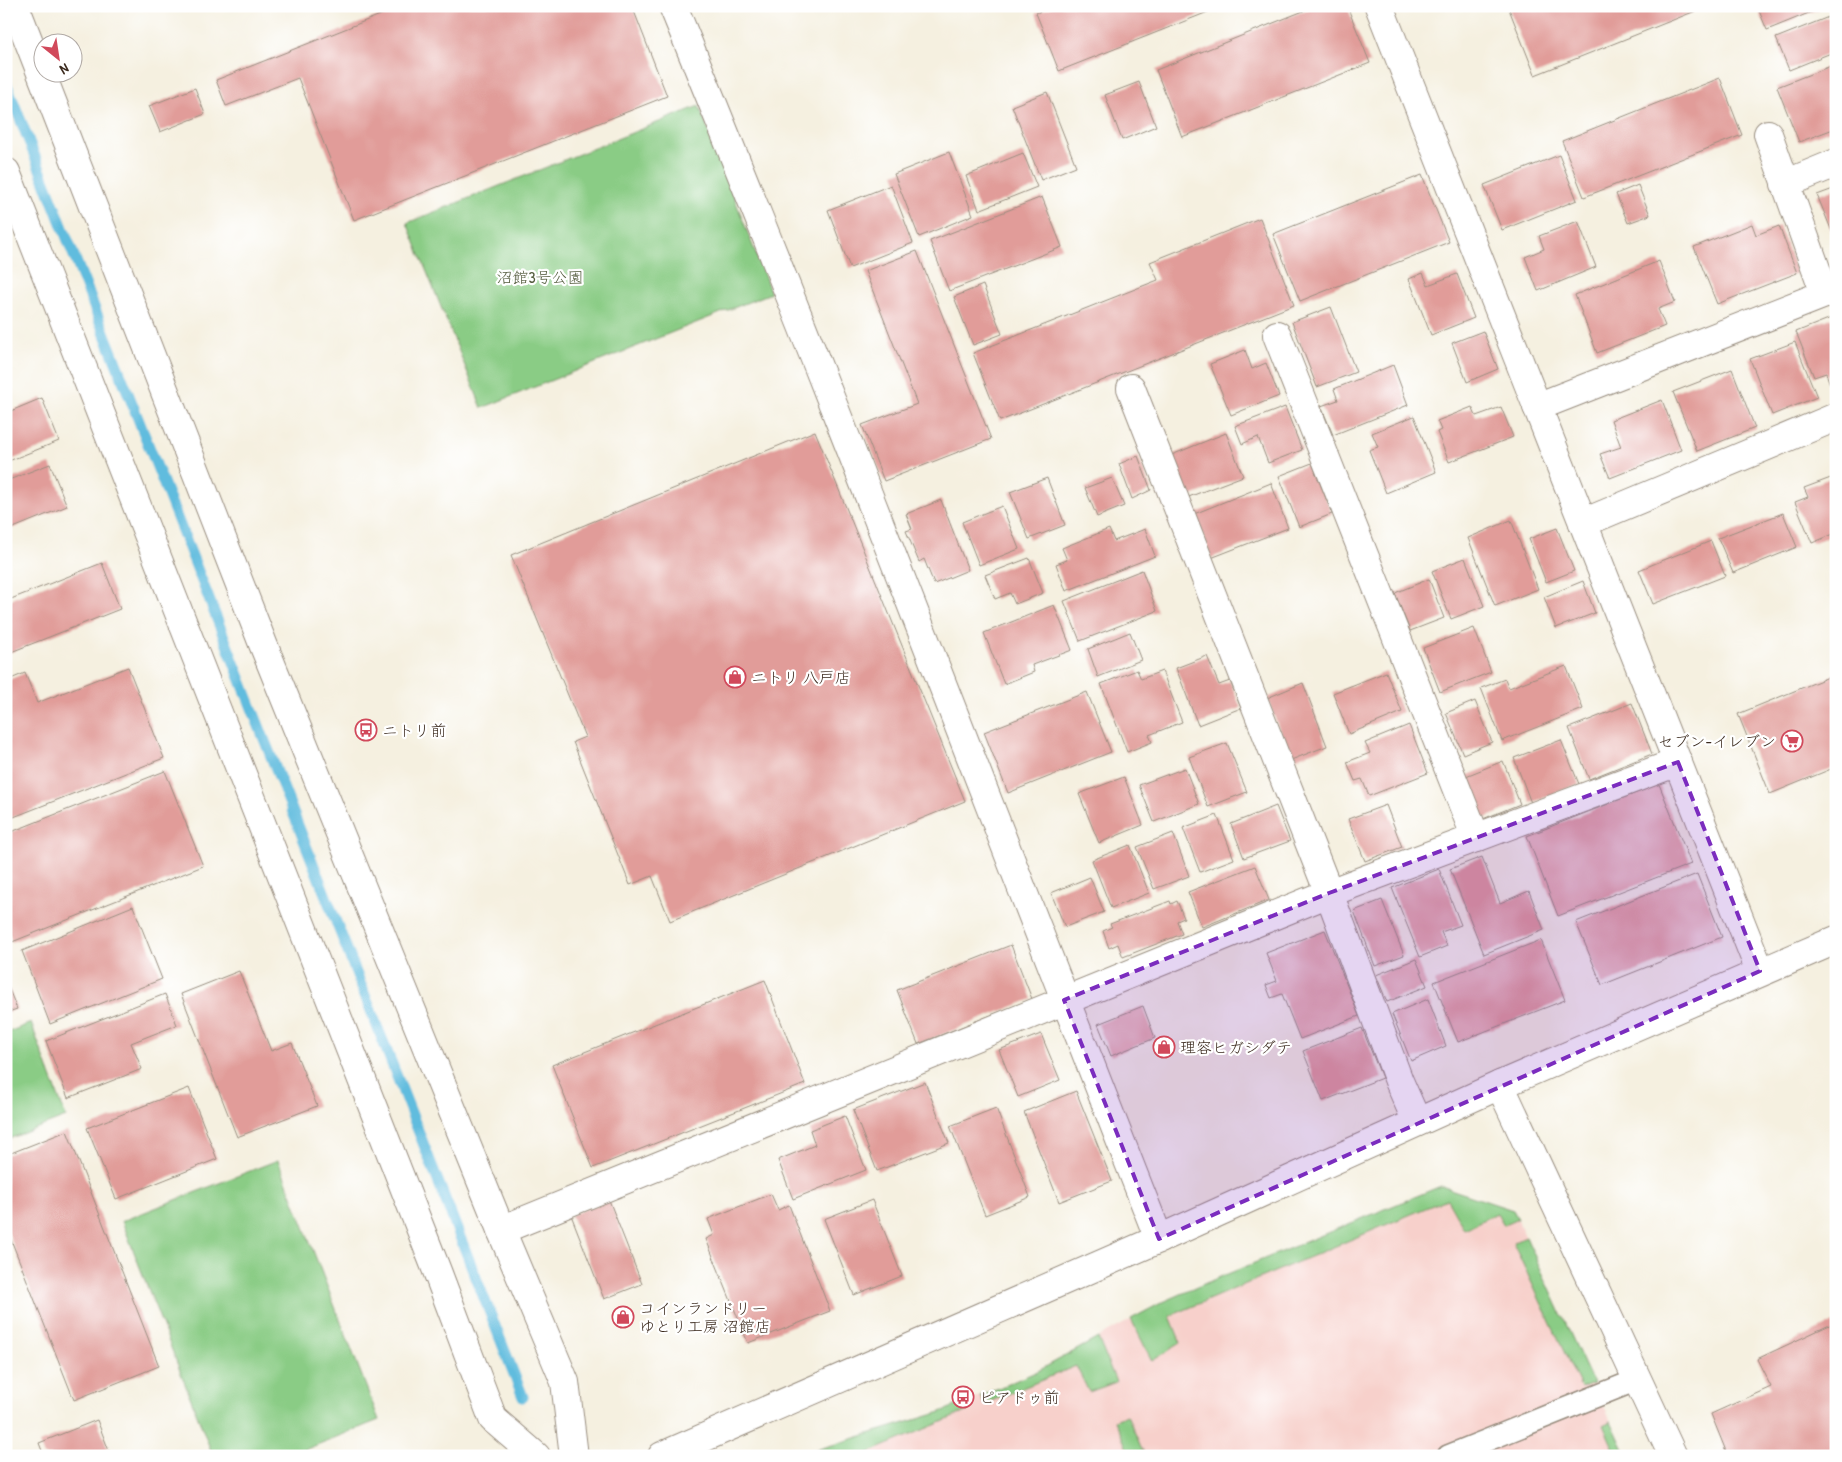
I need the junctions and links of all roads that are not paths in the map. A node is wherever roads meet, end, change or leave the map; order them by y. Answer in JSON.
{"nodes":[{"id":1,"x":15,"y":6,"type":"edge"},
{"id":2,"x":673,"y":6,"type":"edge"},
{"id":3,"x":1379,"y":6,"type":"edge"},
{"id":4,"x":1768,"y":134,"type":"dead end"},
{"id":5,"x":1836,"y":163,"type":"edge"},
{"id":6,"x":6,"y":172,"type":"edge"},
{"id":7,"x":1785,"y":184,"type":"junction"},
{"id":8,"x":1277,"y":336,"type":"dead end"},
{"id":9,"x":1131,"y":388,"type":"dead end"},
{"id":10,"x":1537,"y":407,"type":"junction"},
{"id":11,"x":1836,"y":417,"type":"edge"},
{"id":12,"x":1583,"y":523,"type":"junction"},
{"id":13,"x":1678,"y":762,"type":"junction"},
{"id":14,"x":1476,"y":838,"type":"junction"},
{"id":15,"x":1329,"y":894,"type":"junction"},
{"id":16,"x":1836,"y":940,"type":"edge"},
{"id":17,"x":1760,"y":971,"type":"junction"},
{"id":18,"x":1064,"y":1000,"type":"junction"},
{"id":19,"x":1500,"y":1085,"type":"junction"},
{"id":20,"x":1417,"y":1122,"type":"junction"},
{"id":21,"x":501,"y":1230,"type":"junction"},
{"id":22,"x":1160,"y":1240,"type":"junction"},
{"id":23,"x":1638,"y":1379,"type":"junction"},
{"id":24,"x":536,"y":1456,"type":"edge"},
{"id":25,"x":574,"y":1456,"type":"edge"},
{"id":26,"x":662,"y":1456,"type":"edge"},
{"id":27,"x":1448,"y":1456,"type":"edge"},
{"id":28,"x":1673,"y":1456,"type":"edge"}],
"edges":[{"from":1,"to":21,"type":"street"},
{"from":2,"to":18,"type":"street"},
{"from":3,"to":10,"type":"street"},
{"from":4,"to":7,"type":"street"},
{"from":5,"to":7,"type":"street"},
{"from":6,"to":24,"type":"street"},
{"from":7,"to":10,"type":"street"},
{"from":8,"to":14,"type":"street"},
{"from":9,"to":15,"type":"street"},
{"from":10,"to":12,"type":"street"},
{"from":11,"to":12,"type":"street"},
{"from":12,"to":13,"type":"street"},
{"from":13,"to":14,"type":"street"},
{"from":13,"to":17,"type":"street"},
{"from":14,"to":15,"type":"street"},
{"from":15,"to":18,"type":"street"},
{"from":15,"to":20,"type":"street"},
{"from":16,"to":17,"type":"street"},
{"from":17,"to":19,"type":"street"},
{"from":18,"to":21,"type":"street"},
{"from":18,"to":22,"type":"street"},
{"from":19,"to":20,"type":"street"},
{"from":19,"to":23,"type":"street"},
{"from":20,"to":22,"type":"street"},
{"from":21,"to":25,"type":"street"},
{"from":22,"to":26,"type":"street"},
{"from":23,"to":27,"type":"lane"},
{"from":23,"to":28,"type":"street"}]}
